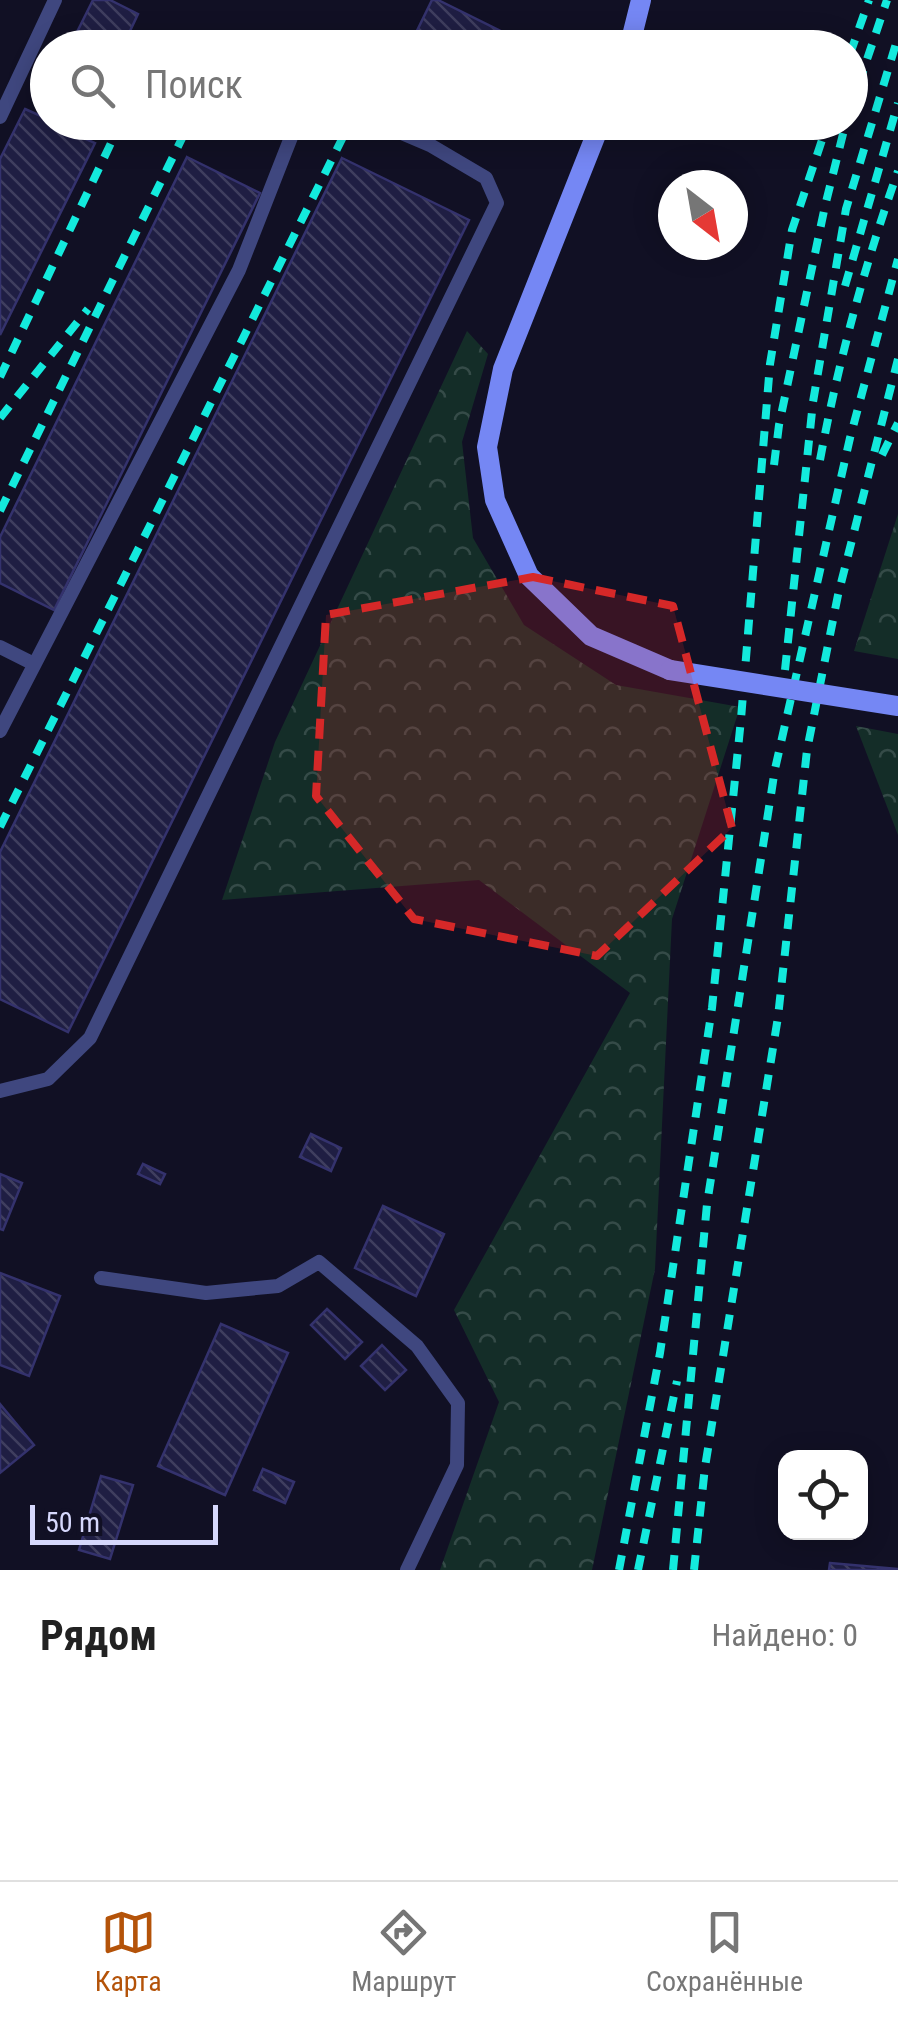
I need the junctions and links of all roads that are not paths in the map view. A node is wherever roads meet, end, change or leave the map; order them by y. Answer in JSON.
{"nodes":[{"id":1,"x":55,"y":0,"type":"edge"},
{"id":2,"x":641,"y":0,"type":"edge"},
{"id":3,"x":41,"y":30,"type":"edge"},
{"id":4,"x":634,"y":30,"type":"edge"},
{"id":5,"x":30,"y":53,"type":"edge"},
{"id":6,"x":0,"y":117,"type":"edge"},
{"id":7,"x":290,"y":140,"type":"edge"},
{"id":8,"x":416,"y":140,"type":"edge"},
{"id":9,"x":594,"y":140,"type":"edge"},
{"id":10,"x":0,"y":648,"type":"edge"},
{"id":11,"x":32,"y":663,"type":"junction"},
{"id":12,"x":898,"y":706,"type":"edge"},
{"id":13,"x":0,"y":731,"type":"edge"},
{"id":14,"x":0,"y":1091,"type":"edge"},
{"id":15,"x":102,"y":1278,"type":"dead end"},
{"id":16,"x":407,"y":1570,"type":"edge"}],
"edges":[{"from":1,"to":3,"type":"lane"},
{"from":2,"to":4,"type":"main road"},
{"from":5,"to":6,"type":"lane"},
{"from":7,"to":11,"type":"lane"},
{"from":8,"to":14,"type":"lane"},
{"from":9,"to":12,"type":"main road","bridge":true},
{"from":10,"to":11,"type":"lane"},
{"from":11,"to":13,"type":"lane"},
{"from":15,"to":16,"type":"lane"}]}
